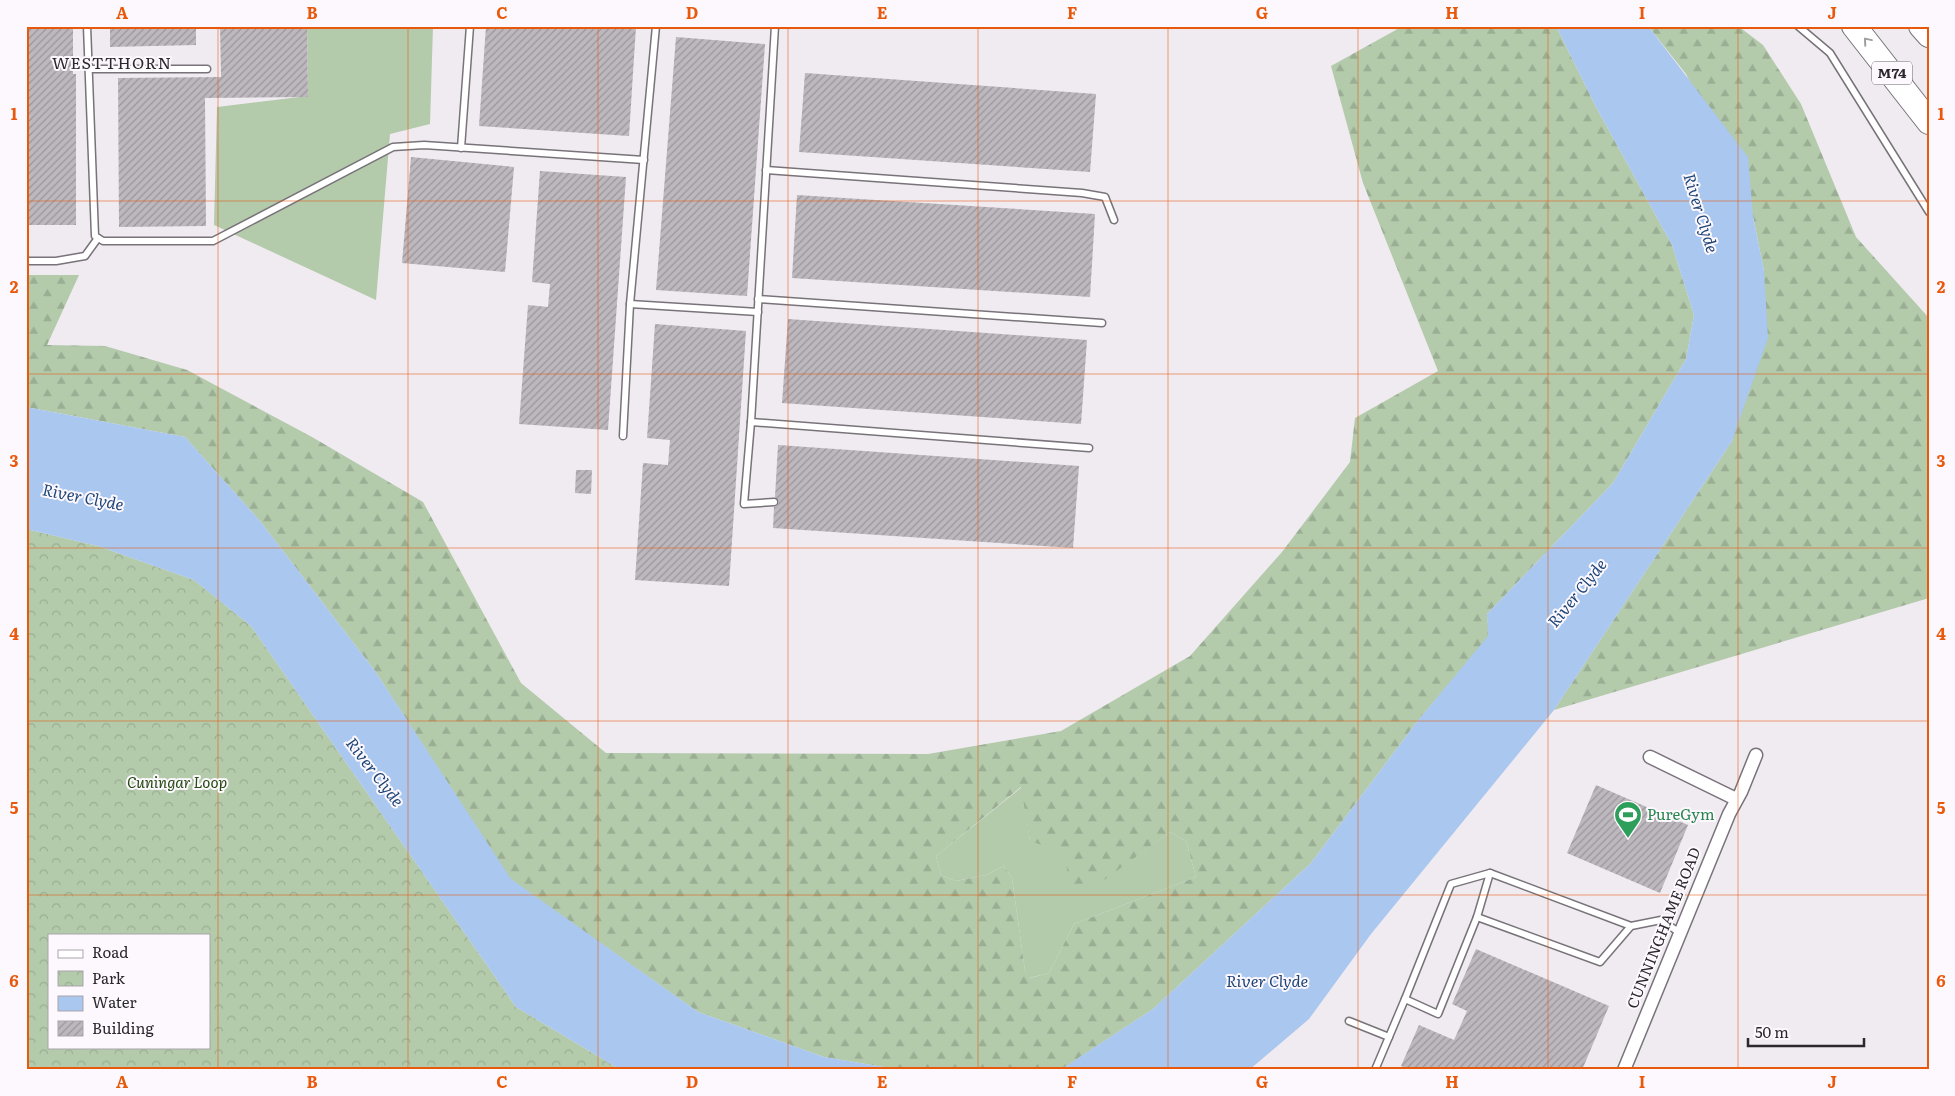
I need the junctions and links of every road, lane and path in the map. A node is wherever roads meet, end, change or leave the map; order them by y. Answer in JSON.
{"nodes":[{"id":1,"x":88,"y":26,"type":"edge"},
{"id":2,"x":470,"y":26,"type":"edge"},
{"id":3,"x":656,"y":26,"type":"edge"},
{"id":4,"x":775,"y":26,"type":"edge"},
{"id":5,"x":1798,"y":26,"type":"edge"},
{"id":6,"x":1854,"y":26,"type":"edge"},
{"id":7,"x":1922,"y":26,"type":"edge"},
{"id":8,"x":1929,"y":35,"type":"edge"},
{"id":9,"x":89,"y":69,"type":"junction"},
{"id":10,"x":207,"y":69,"type":"dead end"},
{"id":11,"x":1929,"y":122,"type":"edge"},
{"id":12,"x":461,"y":148,"type":"junction"},
{"id":13,"x":644,"y":160,"type":"junction"},
{"id":14,"x":766,"y":170,"type":"junction"},
{"id":15,"x":1929,"y":212,"type":"edge"},
{"id":16,"x":1114,"y":220,"type":"dead end"},
{"id":17,"x":98,"y":238,"type":"junction"},
{"id":18,"x":26,"y":261,"type":"edge"},
{"id":19,"x":758,"y":299,"type":"junction"},
{"id":20,"x":630,"y":304,"type":"junction"},
{"id":21,"x":758,"y":312,"type":"junction"},
{"id":22,"x":1102,"y":323,"type":"dead end"},
{"id":23,"x":751,"y":422,"type":"junction"},
{"id":24,"x":623,"y":436,"type":"dead end"},
{"id":25,"x":1089,"y":448,"type":"dead end"},
{"id":26,"x":774,"y":502,"type":"dead end"},
{"id":27,"x":1756,"y":756,"type":"dead end"},
{"id":28,"x":1650,"y":757,"type":"dead end"},
{"id":29,"x":1736,"y":799,"type":"junction"},
{"id":30,"x":1490,"y":873,"type":"junction"},
{"id":31,"x":1477,"y":917,"type":"junction"},
{"id":32,"x":1631,"y":926,"type":"junction"},
{"id":33,"x":1680,"y":933,"type":"junction"},
{"id":34,"x":1405,"y":999,"type":"junction"},
{"id":35,"x":1349,"y":1022,"type":"dead end"},
{"id":36,"x":1389,"y":1037,"type":"junction"},
{"id":37,"x":1377,"y":1069,"type":"edge"},
{"id":38,"x":1624,"y":1070,"type":"edge"}],
"edges":[{"from":1,"to":9,"type":"lane"},
{"from":2,"to":12,"type":"lane"},
{"from":3,"to":13,"type":"lane"},
{"from":4,"to":14,"type":"lane"},
{"from":5,"to":15,"type":"lane"},
{"from":11,"to":6,"type":"highway","number":"M74","one_way":true},
{"from":7,"to":8,"type":"highway"},
{"from":9,"to":10,"type":"lane"},
{"from":9,"to":17,"type":"lane"},
{"from":12,"to":13,"type":"lane"},
{"from":12,"to":17,"type":"lane"},
{"from":13,"to":20,"type":"lane"},
{"from":14,"to":16,"type":"lane"},
{"from":14,"to":19,"type":"lane"},
{"from":17,"to":18,"type":"lane"},
{"from":19,"to":21,"type":"lane"},
{"from":19,"to":22,"type":"lane"},
{"from":20,"to":21,"type":"lane"},
{"from":20,"to":24,"type":"lane"},
{"from":21,"to":23,"type":"lane"},
{"from":23,"to":25,"type":"lane"},
{"from":23,"to":26,"type":"lane"},
{"from":27,"to":29,"type":"street","name":"CUNNINGHAME ROAD"},
{"from":28,"to":29,"type":"street"},
{"from":29,"to":33,"type":"street","name":"CUNNINGHAME ROAD"},
{"from":30,"to":31,"type":"lane"},
{"from":30,"to":32,"type":"lane"},
{"from":30,"to":34,"type":"lane"},
{"from":31,"to":32,"type":"lane"},
{"from":31,"to":34,"type":"lane"},
{"from":32,"to":33,"type":"lane"},
{"from":33,"to":38,"type":"street","name":"CUNNINGHAME ROAD"},
{"from":34,"to":36,"type":"lane"},
{"from":35,"to":36,"type":"lane"},
{"from":36,"to":37,"type":"lane"}]}
